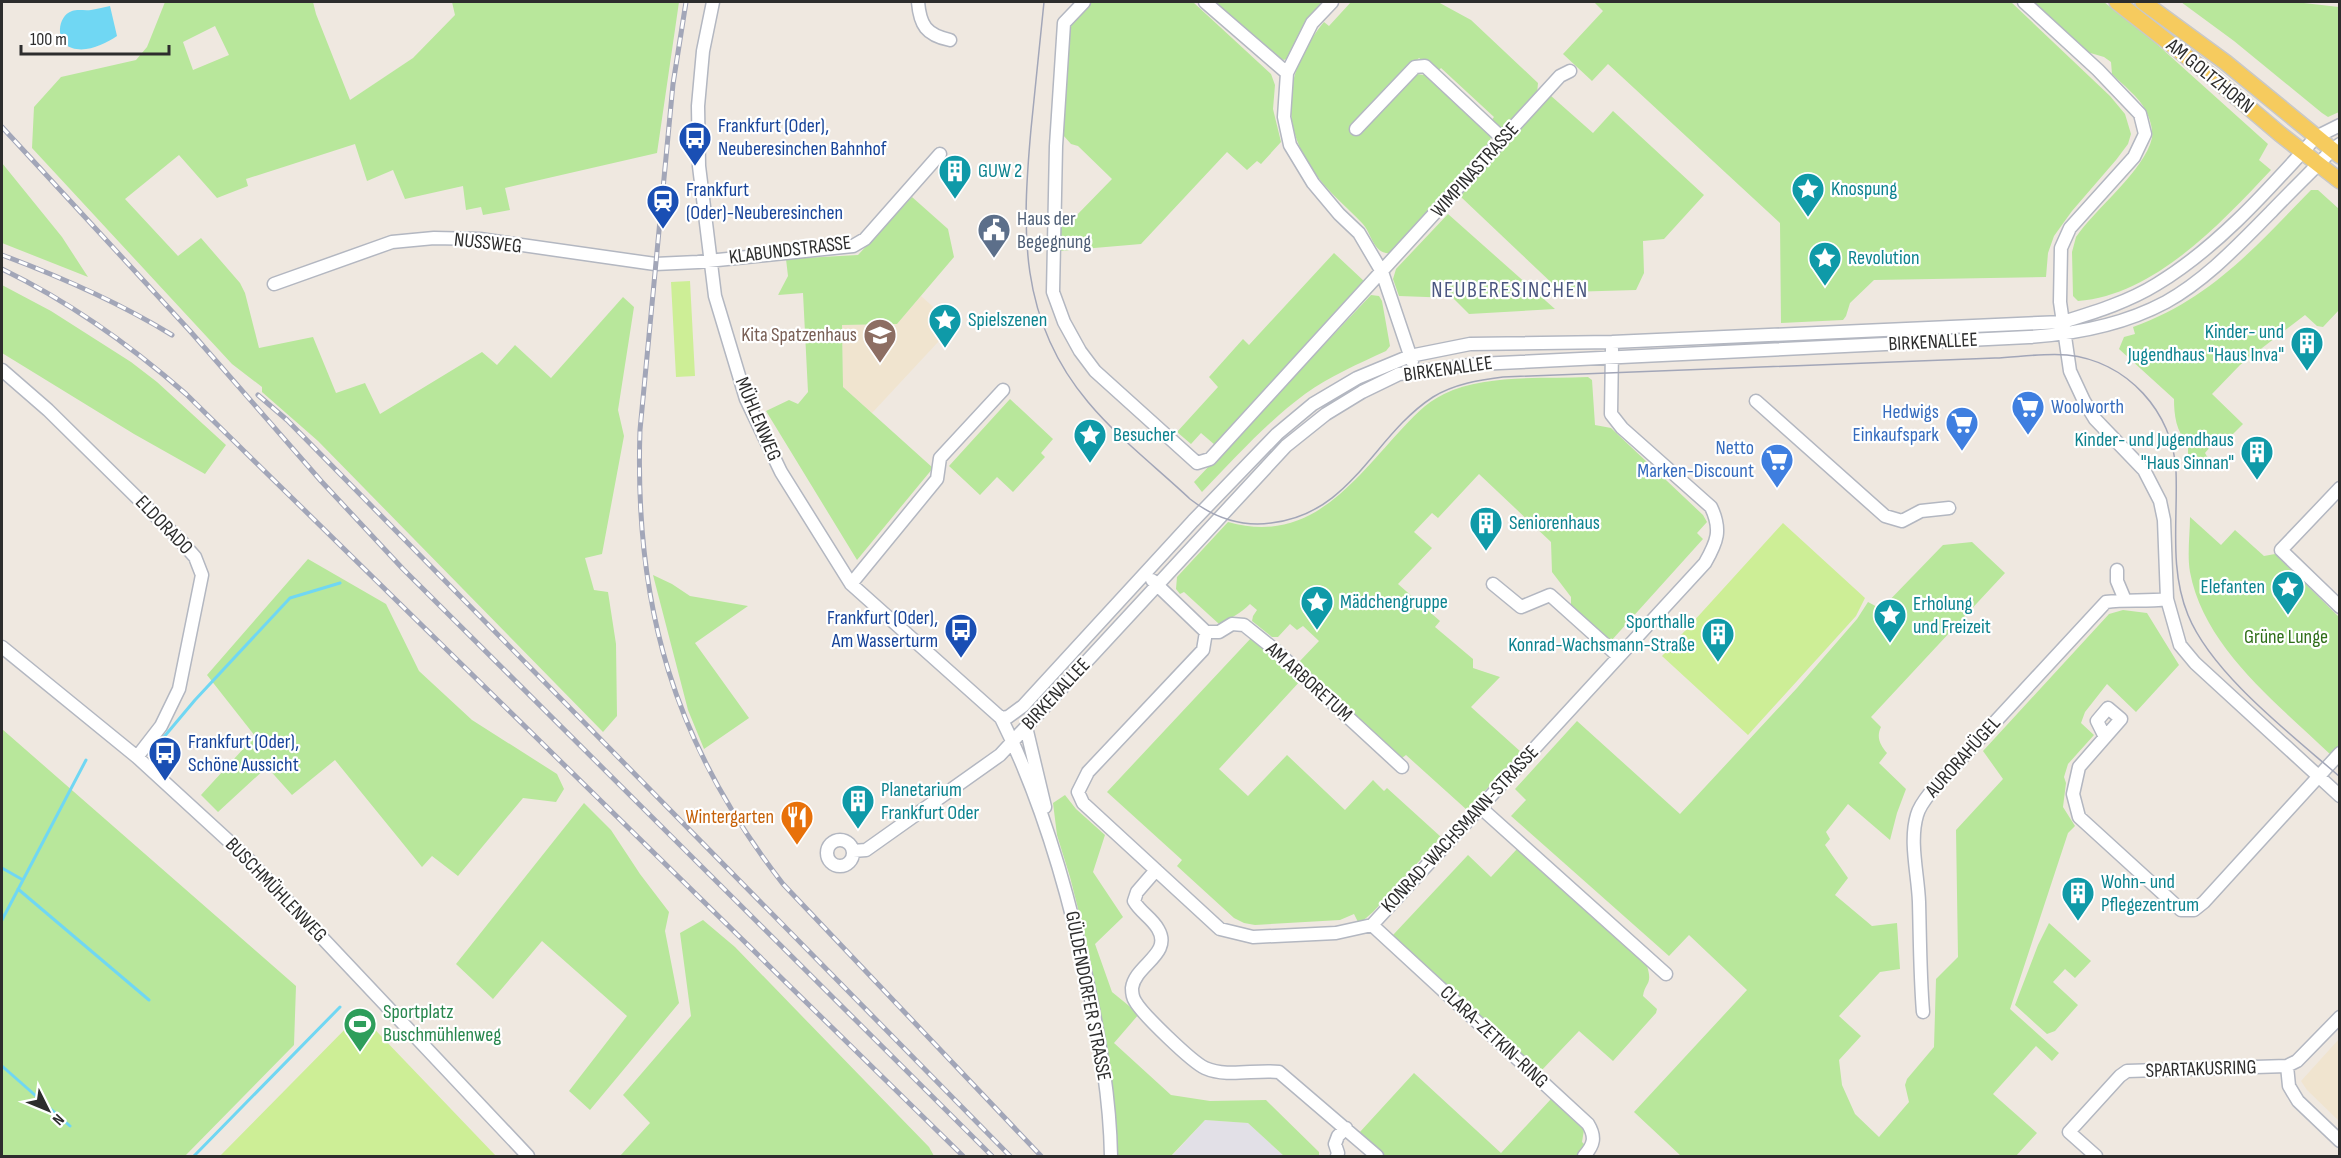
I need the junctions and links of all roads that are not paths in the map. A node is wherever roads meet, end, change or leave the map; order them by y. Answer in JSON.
{"nodes":[{"id":1,"x":713,"y":2,"type":"edge"},
{"id":2,"x":918,"y":2,"type":"edge"},
{"id":3,"x":1084,"y":2,"type":"edge"},
{"id":4,"x":1205,"y":2,"type":"edge"},
{"id":5,"x":1332,"y":2,"type":"edge"},
{"id":6,"x":2024,"y":2,"type":"edge"},
{"id":7,"x":2117,"y":2,"type":"edge"},
{"id":8,"x":2143,"y":2,"type":"edge"},
{"id":9,"x":950,"y":40,"type":"dead end"},
{"id":10,"x":1570,"y":71,"type":"dead end"},
{"id":11,"x":1287,"y":74,"type":"junction"},
{"id":12,"x":2340,"y":126,"type":"edge"},
{"id":13,"x":1356,"y":129,"type":"dead end"},
{"id":14,"x":2316,"y":137,"type":"junction"},
{"id":15,"x":1503,"y":139,"type":"junction"},
{"id":16,"x":2337,"y":150,"type":"edge"},
{"id":17,"x":2302,"y":152,"type":"junction"},
{"id":18,"x":940,"y":154,"type":"dead end"},
{"id":19,"x":2319,"y":164,"type":"junction"},
{"id":20,"x":2340,"y":181,"type":"edge"},
{"id":21,"x":709,"y":261,"type":"junction"},
{"id":22,"x":1382,"y":272,"type":"junction"},
{"id":23,"x":274,"y":284,"type":"dead end"},
{"id":24,"x":2063,"y":322,"type":"junction"},
{"id":25,"x":2064,"y":335,"type":"junction"},
{"id":26,"x":1612,"y":342,"type":"junction"},
{"id":27,"x":1410,"y":356,"type":"junction"},
{"id":28,"x":1611,"y":357,"type":"junction"},
{"id":29,"x":2,"y":370,"type":"edge"},
{"id":30,"x":1415,"y":372,"type":"junction"},
{"id":31,"x":1003,"y":390,"type":"dead end"},
{"id":32,"x":1756,"y":401,"type":"dead end"},
{"id":33,"x":2340,"y":488,"type":"edge"},
{"id":34,"x":1950,"y":508,"type":"dead end"},
{"id":35,"x":2117,"y":570,"type":"dead end"},
{"id":36,"x":1145,"y":574,"type":"junction"},
{"id":37,"x":850,"y":584,"type":"junction"},
{"id":38,"x":1493,"y":584,"type":"dead end"},
{"id":39,"x":1157,"y":585,"type":"junction"},
{"id":40,"x":2167,"y":599,"type":"junction"},
{"id":41,"x":2125,"y":600,"type":"junction"},
{"id":42,"x":2340,"y":607,"type":"edge"},
{"id":43,"x":1206,"y":632,"type":"junction"},
{"id":44,"x":2,"y":647,"type":"edge"},
{"id":45,"x":1618,"y":656,"type":"junction"},
{"id":46,"x":1001,"y":718,"type":"junction"},
{"id":47,"x":1026,"y":727,"type":"junction"},
{"id":48,"x":2105,"y":737,"type":"dead end"},
{"id":49,"x":1012,"y":741,"type":"junction"},
{"id":50,"x":2340,"y":753,"type":"edge"},
{"id":51,"x":137,"y":757,"type":"junction"},
{"id":52,"x":1402,"y":767,"type":"dead end"},
{"id":53,"x":2318,"y":778,"type":"junction"},
{"id":54,"x":2340,"y":796,"type":"edge"},
{"id":55,"x":1481,"y":808,"type":"junction"},
{"id":56,"x":853,"y":851,"type":"dead end"},
{"id":57,"x":1156,"y":870,"type":"junction"},
{"id":58,"x":1061,"y":873,"type":"junction"},
{"id":59,"x":1372,"y":925,"type":"junction"},
{"id":60,"x":1666,"y":974,"type":"dead end"},
{"id":61,"x":1923,"y":1012,"type":"dead end"},
{"id":62,"x":2340,"y":1017,"type":"edge"},
{"id":63,"x":2287,"y":1066,"type":"junction"},
{"id":64,"x":1346,"y":1128,"type":"junction"},
{"id":65,"x":2340,"y":1141,"type":"edge"},
{"id":66,"x":528,"y":1156,"type":"edge"},
{"id":67,"x":1111,"y":1156,"type":"edge"},
{"id":68,"x":1337,"y":1156,"type":"edge"},
{"id":69,"x":1377,"y":1156,"type":"edge"},
{"id":70,"x":1584,"y":1156,"type":"edge"},
{"id":71,"x":2096,"y":1156,"type":"edge"}],
"edges":[{"from":1,"to":21,"type":"street","name":"MÜHLENWEG"},
{"from":2,"to":9,"type":"street"},
{"from":3,"to":22,"type":"street"},
{"from":4,"to":11,"type":"street"},
{"from":5,"to":11,"type":"street"},
{"from":6,"to":24,"type":"street"},
{"from":7,"to":17,"type":"main road","name":"AM GOLTZHORN"},
{"from":8,"to":14,"type":"main road","name":"AM GOLTZHORN"},
{"from":10,"to":15,"type":"street","name":"WIMPINASTRASSE"},
{"from":11,"to":22,"type":"street"},
{"from":12,"to":14,"type":"street"},
{"from":13,"to":15,"type":"street"},
{"from":14,"to":16,"type":"main road","name":"AM GOLTZHORN"},
{"from":14,"to":17,"type":"street","name":"BIRKENALLEE"},
{"from":15,"to":22,"type":"street","name":"WIMPINASTRASSE"},
{"from":16,"to":19,"type":"street","name":"BIRKENALLEE"},
{"from":17,"to":19,"type":"main road","name":"AM GOLTZHORN"},
{"from":17,"to":24,"type":"street","name":"BIRKENALLEE"},
{"from":18,"to":21,"type":"street","name":"KLABUNDSTRASSE"},
{"from":19,"to":20,"type":"main road","name":"AM GOLTZHORN"},
{"from":19,"to":25,"type":"street","name":"BIRKENALLEE"},
{"from":21,"to":23,"type":"street","name":"NUSSWEG"},
{"from":21,"to":37,"type":"street","name":"MÜHLENWEG"},
{"from":22,"to":27,"type":"street"},
{"from":24,"to":25,"type":"street"},
{"from":24,"to":26,"type":"street","name":"BIRKENALLEE"},
{"from":25,"to":28,"type":"street","name":"BIRKENALLEE"},
{"from":25,"to":40,"type":"street"},
{"from":26,"to":27,"type":"street","name":"BIRKENALLEE"},
{"from":26,"to":28,"type":"street","name":"KONRAD-WACHSMANN-STRASSE"},
{"from":27,"to":30,"type":"street"},
{"from":27,"to":36,"type":"street","name":"BIRKENALLEE"},
{"from":28,"to":30,"type":"street","name":"BIRKENALLEE"},
{"from":28,"to":45,"type":"street","name":"KONRAD-WACHSMANN-STRASSE"},
{"from":29,"to":51,"type":"street","name":"ELDORADO"},
{"from":30,"to":39,"type":"street","name":"BIRKENALLEE"},
{"from":31,"to":37,"type":"street"},
{"from":32,"to":34,"type":"street"},
{"from":33,"to":42,"type":"street"},
{"from":35,"to":41,"type":"street"},
{"from":36,"to":39,"type":"street"},
{"from":36,"to":46,"type":"street","name":"BIRKENALLEE"},
{"from":37,"to":46,"type":"street","name":"MÜHLENWEG"},
{"from":38,"to":45,"type":"street"},
{"from":39,"to":43,"type":"street"},
{"from":39,"to":47,"type":"street","name":"BIRKENALLEE"},
{"from":40,"to":41,"type":"street","name":"AURORAHÜGEL"},
{"from":40,"to":53,"type":"street"},
{"from":41,"to":61,"type":"street","name":"AURORAHÜGEL"},
{"from":43,"to":52,"type":"street","name":"AM ARBORETUM"},
{"from":43,"to":57,"type":"street","name":"KONRAD-WACHSMANN-STRASSE"},
{"from":44,"to":51,"type":"street","name":"BUSCHMÜHLENWEG"},
{"from":45,"to":55,"type":"street","name":"KONRAD-WACHSMANN-STRASSE"},
{"from":46,"to":49,"type":"street","name":"BIRKENALLEE"},
{"from":47,"to":49,"type":"street","name":"BIRKENALLEE"},
{"from":47,"to":58,"type":"street","name":"GÜLDENDORFER STRASSE"},
{"from":48,"to":53,"type":"street"},
{"from":49,"to":56,"type":"street"},
{"from":49,"to":58,"type":"street","name":"GÜLDENDORFER STRASSE"},
{"from":50,"to":53,"type":"street"},
{"from":51,"to":66,"type":"street","name":"BUSCHMÜHLENWEG"},
{"from":53,"to":54,"type":"street"},
{"from":55,"to":59,"type":"street","name":"KONRAD-WACHSMANN-STRASSE"},
{"from":55,"to":60,"type":"street"},
{"from":57,"to":59,"type":"street","name":"KONRAD-WACHSMANN-STRASSE"},
{"from":57,"to":64,"type":"street"},
{"from":58,"to":67,"type":"street","name":"GÜLDENDORFER STRASSE"},
{"from":59,"to":70,"type":"street","name":"CLARA-ZETKIN-RING"},
{"from":62,"to":63,"type":"street"},
{"from":63,"to":65,"type":"street"},
{"from":63,"to":71,"type":"street","name":"SPARTAKUSRING"},
{"from":64,"to":68,"type":"street"},
{"from":64,"to":69,"type":"street"}]}
